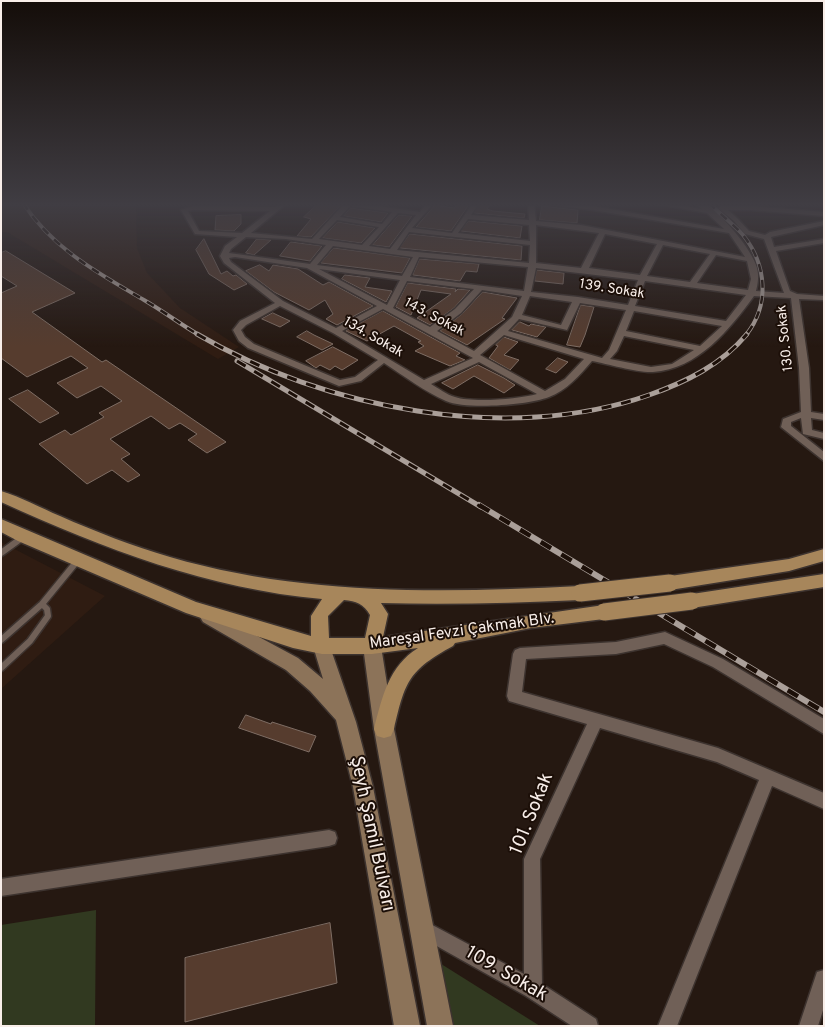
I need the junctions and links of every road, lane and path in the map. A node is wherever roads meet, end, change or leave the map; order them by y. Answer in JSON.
{"nodes":[{"id":1,"x":772,"y":250,"type":"edge"},
{"id":2,"x":227,"y":251,"type":"edge"},
{"id":3,"x":324,"y":251,"type":"edge"},
{"id":4,"x":384,"y":251,"type":"edge"},
{"id":5,"x":533,"y":251,"type":"edge"},
{"id":6,"x":593,"y":251,"type":"edge"},
{"id":7,"x":657,"y":251,"type":"edge"},
{"id":8,"x":703,"y":251,"type":"edge"},
{"id":9,"x":745,"y":251,"type":"edge"},
{"id":10,"x":392,"y":252,"type":"joint"},
{"id":11,"x":714,"y":253,"type":"junction"},
{"id":12,"x":417,"y":255,"type":"junction"},
{"id":13,"x":224,"y":256,"type":"junction"},
{"id":14,"x":751,"y":260,"type":"junction"},
{"id":15,"x":532,"y":267,"type":"junction"},
{"id":16,"x":310,"y":268,"type":"junction"},
{"id":17,"x":584,"y":270,"type":"junction"},
{"id":18,"x":403,"y":278,"type":"junction"},
{"id":19,"x":642,"y":279,"type":"junction"},
{"id":20,"x":692,"y":285,"type":"junction"},
{"id":21,"x":482,"y":288,"type":"junction"},
{"id":22,"x":528,"y":293,"type":"junction"},
{"id":23,"x":751,"y":293,"type":"junction"},
{"id":24,"x":795,"y":296,"type":"junction"},
{"id":25,"x":824,"y":298,"type":"edge"},
{"id":26,"x":578,"y":299,"type":"junction"},
{"id":27,"x":280,"y":303,"type":"junction"},
{"id":28,"x":386,"y":307,"type":"junction"},
{"id":29,"x":632,"y":307,"type":"junction"},
{"id":30,"x":516,"y":316,"type":"junction"},
{"id":31,"x":728,"y":324,"type":"junction"},
{"id":32,"x":336,"y":331,"type":"junction"},
{"id":33,"x":431,"y":331,"type":"junction"},
{"id":34,"x":501,"y":332,"type":"junction"},
{"id":35,"x":621,"y":333,"type":"junction"},
{"id":36,"x":702,"y":349,"type":"junction"},
{"id":37,"x":477,"y":357,"type":"junction"},
{"id":38,"x":590,"y":358,"type":"junction"},
{"id":39,"x":383,"y":360,"type":"junction"},
{"id":40,"x":604,"y":361,"type":"junction"},
{"id":41,"x":425,"y":383,"type":"junction"},
{"id":42,"x":546,"y":396,"type":"junction"},
{"id":43,"x":805,"y":414,"type":"junction"},
{"id":44,"x":824,"y":417,"type":"edge"},
{"id":45,"x":786,"y":427,"type":"junction"},
{"id":46,"x":807,"y":432,"type":"junction"},
{"id":47,"x":824,"y":436,"type":"edge"},
{"id":48,"x":824,"y":458,"type":"edge"},
{"id":49,"x":1,"y":496,"type":"edge"},
{"id":50,"x":1,"y":524,"type":"edge"},
{"id":51,"x":23,"y":537,"type":"junction"},
{"id":52,"x":1,"y":553,"type":"edge"},
{"id":53,"x":824,"y":555,"type":"edge"},
{"id":54,"x":78,"y":560,"type":"junction"},
{"id":55,"x":824,"y":580,"type":"edge"},
{"id":56,"x":340,"y":594,"type":"junction"},
{"id":57,"x":359,"y":595,"type":"junction"},
{"id":58,"x":42,"y":604,"type":"junction"},
{"id":59,"x":192,"y":608,"type":"junction"},
{"id":60,"x":460,"y":635,"type":"junction"},
{"id":61,"x":1,"y":640,"type":"edge"},
{"id":62,"x":322,"y":646,"type":"junction"},
{"id":63,"x":372,"y":646,"type":"junction"},
{"id":64,"x":1,"y":668,"type":"edge"},
{"id":65,"x":596,"y":720,"type":"junction"},
{"id":66,"x":346,"y":722,"type":"junction"},
{"id":67,"x":824,"y":727,"type":"edge"},
{"id":68,"x":384,"y":729,"type":"junction"},
{"id":69,"x":768,"y":777,"type":"junction"},
{"id":70,"x":824,"y":801,"type":"edge"},
{"id":71,"x":329,"y":838,"type":"dead end"},
{"id":72,"x":1,"y":888,"type":"edge"},
{"id":73,"x":421,"y":928,"type":"junction"},
{"id":74,"x":824,"y":979,"type":"edge"},
{"id":75,"x":533,"y":989,"type":"junction"},
{"id":76,"x":407,"y":1026,"type":"edge"},
{"id":77,"x":440,"y":1026,"type":"edge"},
{"id":78,"x":589,"y":1026,"type":"edge"},
{"id":79,"x":667,"y":1026,"type":"edge"},
{"id":80,"x":808,"y":1026,"type":"edge"}],
"edges":[{"from":1,"to":24,"type":"street","name":"130. Sokak"},
{"from":2,"to":13,"type":"street"},
{"from":3,"to":16,"type":"street"},
{"from":4,"to":10,"type":"street"},
{"from":5,"to":15,"type":"street"},
{"from":6,"to":17,"type":"street"},
{"from":7,"to":19,"type":"street"},
{"from":8,"to":11,"type":"street"},
{"from":9,"to":14,"type":"street"},
{"from":10,"to":12,"type":"street"},
{"from":11,"to":14,"type":"street"},
{"from":11,"to":20,"type":"street"},
{"from":12,"to":15,"type":"street"},
{"from":12,"to":18,"type":"street"},
{"from":13,"to":16,"type":"street","name":"139. Sokak"},
{"from":13,"to":27,"type":"street","name":"134. Sokak"},
{"from":14,"to":23,"type":"street"},
{"from":15,"to":17,"type":"street"},
{"from":15,"to":22,"type":"street"},
{"from":16,"to":18,"type":"street","name":"139. Sokak"},
{"from":16,"to":28,"type":"street","name":"143. Sokak"},
{"from":17,"to":19,"type":"street"},
{"from":18,"to":21,"type":"street","name":"139. Sokak"},
{"from":18,"to":28,"type":"street"},
{"from":19,"to":20,"type":"street"},
{"from":19,"to":29,"type":"street"},
{"from":20,"to":23,"type":"street"},
{"from":21,"to":22,"type":"street","name":"139. Sokak"},
{"from":21,"to":33,"type":"street"},
{"from":22,"to":26,"type":"street","name":"139. Sokak"},
{"from":22,"to":30,"type":"street"},
{"from":23,"to":24,"type":"street"},
{"from":23,"to":31,"type":"street"},
{"from":24,"to":25,"type":"street"},
{"from":24,"to":43,"type":"street","name":"130. Sokak"},
{"from":26,"to":29,"type":"street","name":"139. Sokak"},
{"from":26,"to":30,"type":"street"},
{"from":27,"to":32,"type":"street","name":"134. Sokak"},
{"from":27,"to":39,"type":"street"},
{"from":28,"to":32,"type":"street"},
{"from":28,"to":33,"type":"street","name":"143. Sokak"},
{"from":29,"to":31,"type":"street","name":"139. Sokak"},
{"from":29,"to":35,"type":"street"},
{"from":30,"to":34,"type":"street"},
{"from":31,"to":36,"type":"street"},
{"from":32,"to":39,"type":"street","name":"134. Sokak"},
{"from":33,"to":37,"type":"street","name":"143. Sokak"},
{"from":34,"to":37,"type":"street"},
{"from":34,"to":38,"type":"street"},
{"from":35,"to":36,"type":"street"},
{"from":35,"to":40,"type":"street"},
{"from":36,"to":40,"type":"street"},
{"from":37,"to":41,"type":"street"},
{"from":37,"to":42,"type":"street","name":"143. Sokak"},
{"from":38,"to":40,"type":"street"},
{"from":38,"to":42,"type":"street","name":"134. Sokak"},
{"from":39,"to":41,"type":"street","name":"134. Sokak"},
{"from":41,"to":42,"type":"street","name":"134. Sokak"},
{"from":43,"to":44,"type":"street"},
{"from":43,"to":45,"type":"street"},
{"from":43,"to":46,"type":"street","name":"130. Sokak"},
{"from":45,"to":46,"type":"street"},
{"from":45,"to":48,"type":"street"},
{"from":46,"to":47,"type":"street"},
{"from":49,"to":56,"type":"main road","name":"Mareşal Fevzi Çakmak Blv."},
{"from":50,"to":51,"type":"main road","name":"Mareşal Fevzi Çakmak Blv."},
{"from":51,"to":52,"type":"lane"},
{"from":51,"to":54,"type":"main road","name":"Mareşal Fevzi Çakmak Blv."},
{"from":53,"to":57,"type":"main road","name":"Mareşal Fevzi Çakmak Blv.","bridge":true},
{"from":54,"to":58,"type":"lane"},
{"from":54,"to":59,"type":"main road","name":"Mareşal Fevzi Çakmak Blv."},
{"from":55,"to":60,"type":"main road","name":"Mareşal Fevzi Çakmak Blv.","bridge":true},
{"from":56,"to":57,"type":"main road","name":"Mareşal Fevzi Çakmak Blv."},
{"from":56,"to":62,"type":"main road"},
{"from":57,"to":63,"type":"main road"},
{"from":58,"to":61,"type":"lane"},
{"from":58,"to":64,"type":"lane"},
{"from":59,"to":62,"type":"main road","name":"Mareşal Fevzi Çakmak Blv."},
{"from":59,"to":66,"type":"main road"},
{"from":60,"to":63,"type":"main road","name":"Mareşal Fevzi Çakmak Blv."},
{"from":60,"to":68,"type":"main road"},
{"from":62,"to":63,"type":"main road","name":"Mareşal Fevzi Çakmak Blv."},
{"from":62,"to":66,"type":"main road","name":"Şeyh Şamil Bulvarı"},
{"from":63,"to":68,"type":"main road","name":"Şeyh Şamil Bulvarı"},
{"from":65,"to":67,"type":"street"},
{"from":65,"to":69,"type":"street"},
{"from":65,"to":75,"type":"street","name":"101. Sokak"},
{"from":66,"to":76,"type":"main road","name":"Şeyh Şamil Bulvarı"},
{"from":68,"to":73,"type":"main road","name":"Şeyh Şamil Bulvarı"},
{"from":69,"to":70,"type":"street"},
{"from":69,"to":79,"type":"street"},
{"from":71,"to":72,"type":"street"},
{"from":73,"to":75,"type":"street","name":"109. Sokak"},
{"from":73,"to":77,"type":"main road","name":"Şeyh Şamil Bulvarı"},
{"from":74,"to":80,"type":"street"},
{"from":75,"to":78,"type":"street","name":"109. Sokak"}]}
